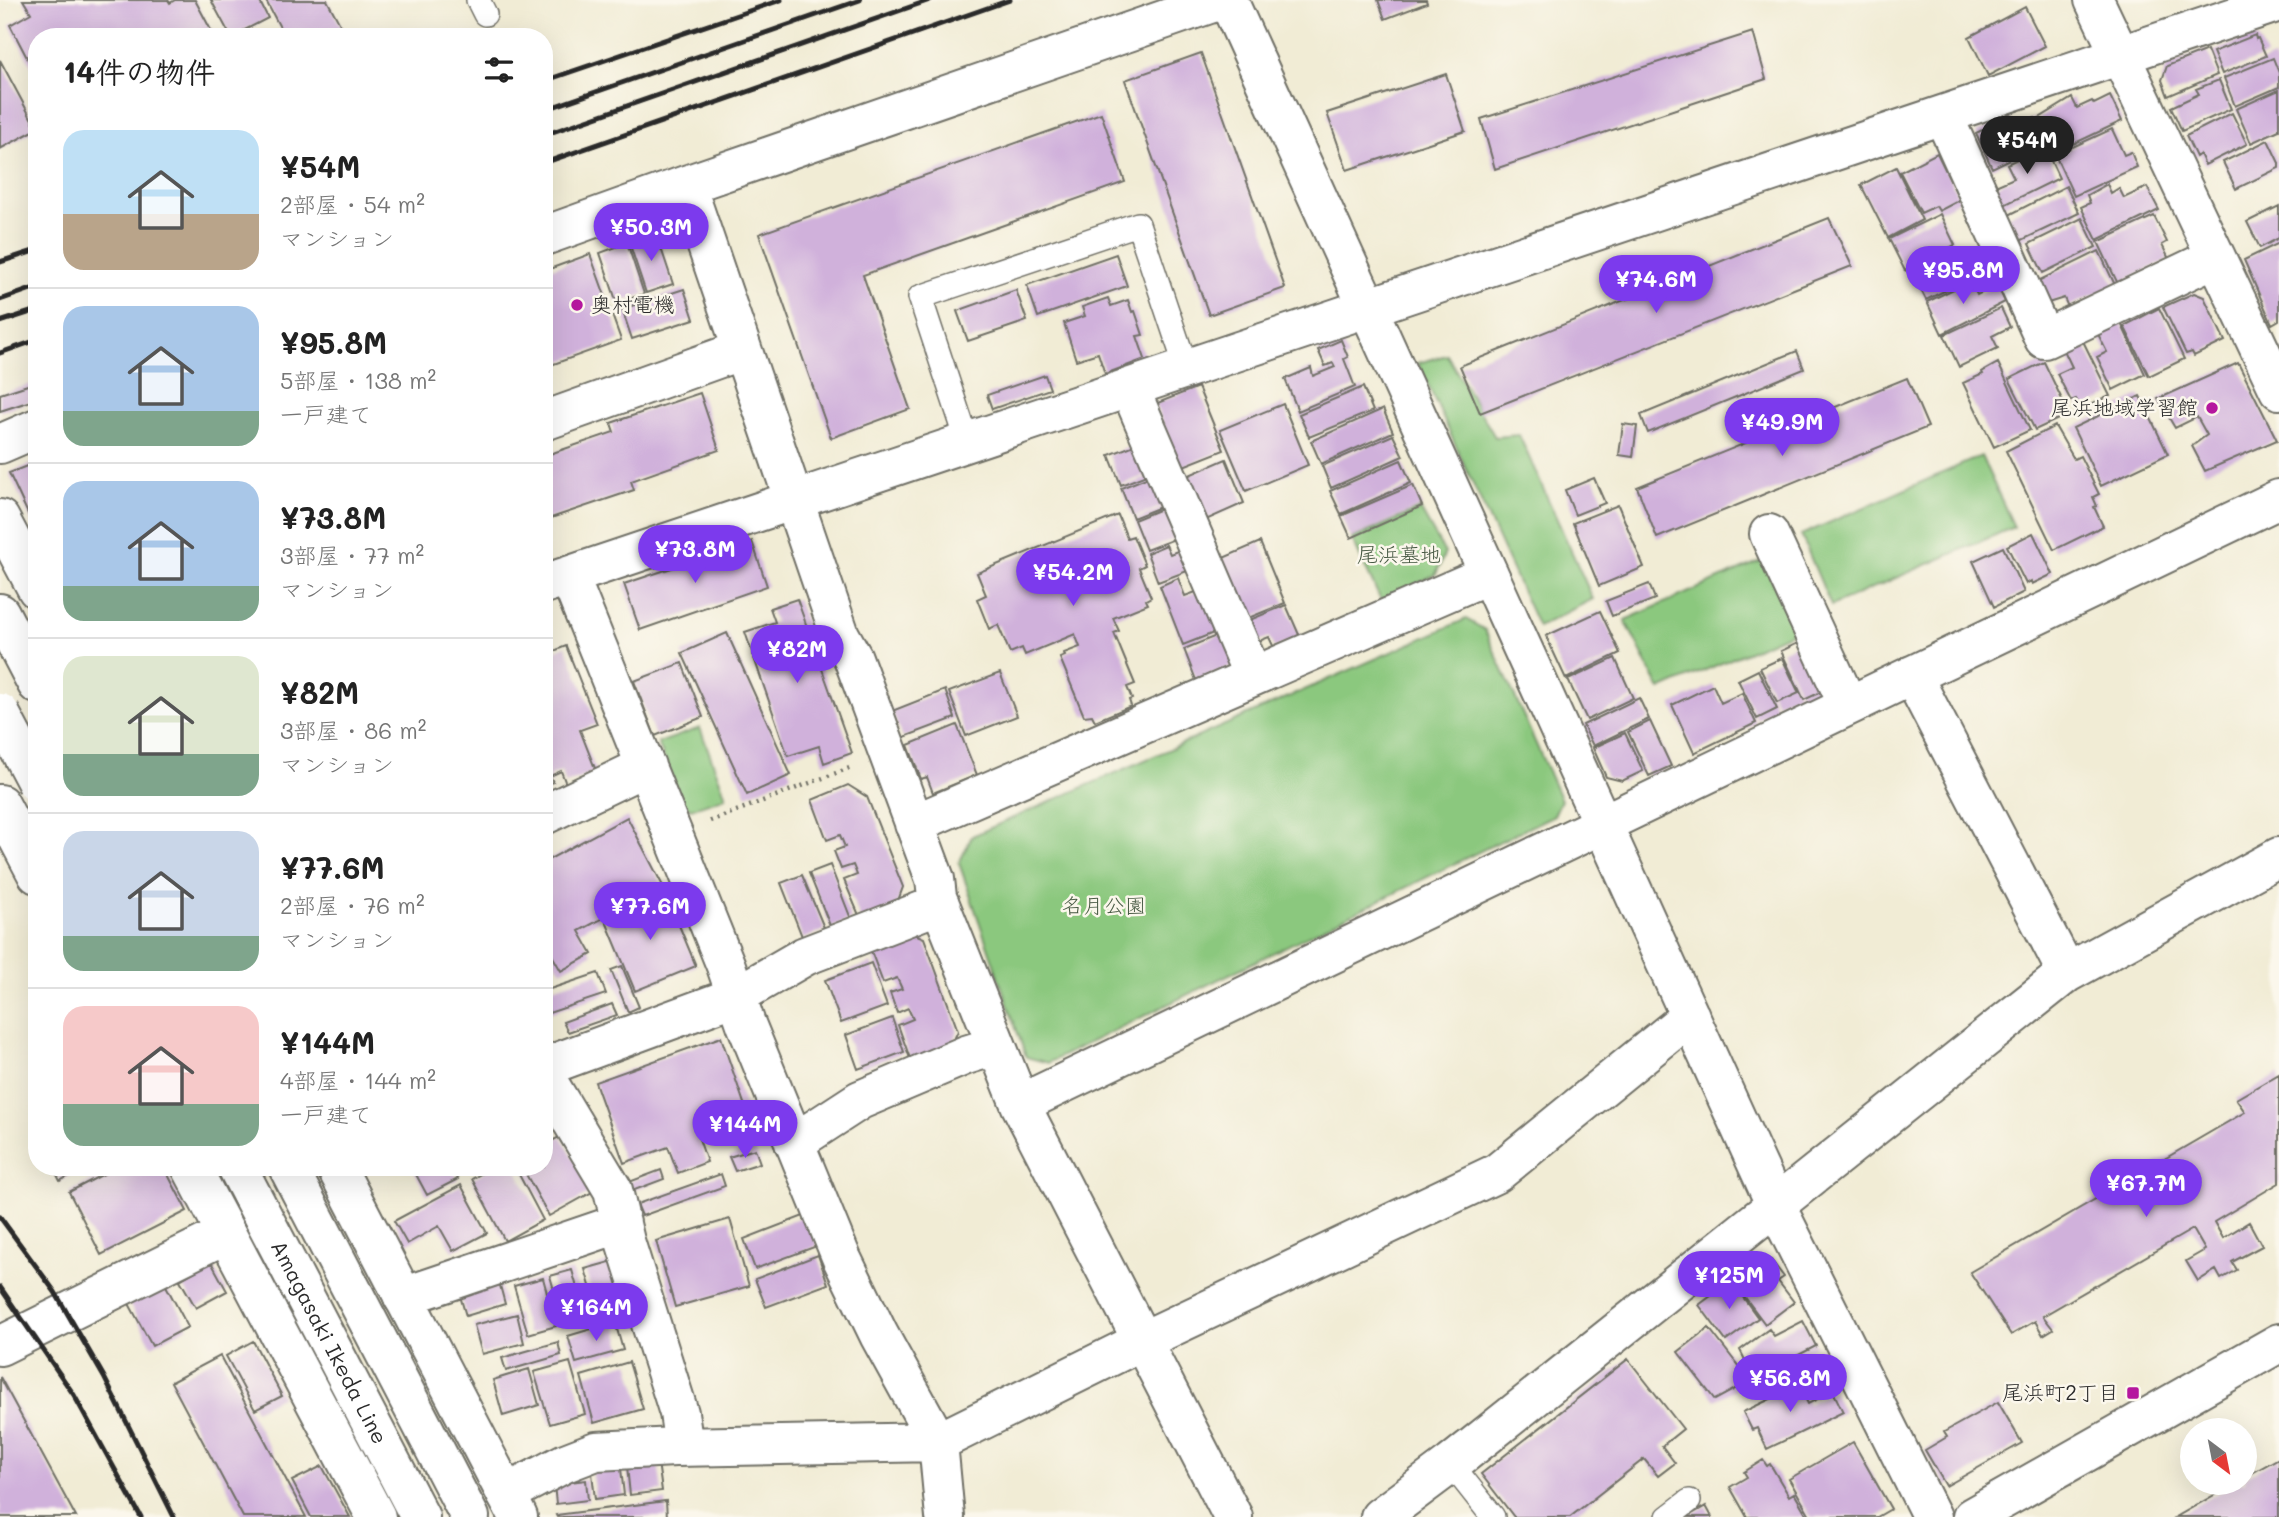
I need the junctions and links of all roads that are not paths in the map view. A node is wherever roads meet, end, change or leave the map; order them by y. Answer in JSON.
{"nodes":[{"id":1,"x":1221,"y":0,"type":"edge"},
{"id":2,"x":1228,"y":0,"type":"edge"},
{"id":3,"x":2094,"y":0,"type":"edge"},
{"id":4,"x":2276,"y":11,"type":"edge"},
{"id":5,"x":2120,"y":56,"type":"junction"},
{"id":6,"x":1943,"y":115,"type":"junction"},
{"id":7,"x":686,"y":185,"type":"junction"},
{"id":8,"x":553,"y":233,"type":"edge"},
{"id":9,"x":2216,"y":257,"type":"junction"},
{"id":10,"x":1369,"y":309,"type":"junction"},
{"id":11,"x":742,"y":350,"type":"junction"},
{"id":12,"x":1186,"y":370,"type":"junction"},
{"id":13,"x":1130,"y":389,"type":"junction"},
{"id":14,"x":2279,"y":390,"type":"edge"},
{"id":15,"x":553,"y":418,"type":"edge"},
{"id":16,"x":28,"y":432,"type":"edge"},
{"id":17,"x":968,"y":443,"type":"junction"},
{"id":18,"x":0,"y":444,"type":"edge"},
{"id":19,"x":2279,"y":499,"type":"edge"},
{"id":20,"x":793,"y":502,"type":"junction"},
{"id":21,"x":0,"y":519,"type":"edge"},
{"id":22,"x":1769,"y":534,"type":"dead end"},
{"id":23,"x":28,"y":572,"type":"edge"},
{"id":24,"x":1489,"y":573,"type":"junction"},
{"id":25,"x":557,"y":580,"type":"edge"},
{"id":26,"x":0,"y":613,"type":"edge"},
{"id":27,"x":28,"y":667,"type":"edge"},
{"id":28,"x":1912,"y":675,"type":"junction"},
{"id":29,"x":1253,"y":676,"type":"junction"},
{"id":30,"x":1848,"y":705,"type":"junction"},
{"id":31,"x":0,"y":713,"type":"edge"},
{"id":32,"x":28,"y":765,"type":"edge"},
{"id":33,"x":646,"y":766,"type":"junction"},
{"id":34,"x":28,"y":786,"type":"edge"},
{"id":35,"x":0,"y":803,"type":"edge"},
{"id":36,"x":553,"y":812,"type":"edge"},
{"id":37,"x":914,"y":824,"type":"junction"},
{"id":38,"x":1602,"y":824,"type":"junction"},
{"id":39,"x":28,"y":857,"type":"edge"},
{"id":40,"x":2279,"y":857,"type":"edge"},
{"id":41,"x":940,"y":904,"type":"junction"},
{"id":42,"x":2067,"y":973,"type":"junction"},
{"id":43,"x":736,"y":996,"type":"junction"},
{"id":44,"x":1689,"y":1016,"type":"junction"},
{"id":45,"x":995,"y":1046,"type":"junction"},
{"id":46,"x":553,"y":1062,"type":"edge"},
{"id":47,"x":553,"y":1090,"type":"edge"},
{"id":48,"x":1020,"y":1104,"type":"junction"},
{"id":49,"x":794,"y":1143,"type":"junction"},
{"id":50,"x":196,"y":1176,"type":"edge"},
{"id":51,"x":242,"y":1176,"type":"edge"},
{"id":52,"x":293,"y":1176,"type":"edge"},
{"id":53,"x":341,"y":1176,"type":"edge"},
{"id":54,"x":1776,"y":1206,"type":"junction"},
{"id":55,"x":621,"y":1223,"type":"junction"},
{"id":56,"x":226,"y":1234,"type":"junction"},
{"id":57,"x":403,"y":1297,"type":"junction"},
{"id":58,"x":1142,"y":1341,"type":"junction"},
{"id":59,"x":2279,"y":1343,"type":"edge"},
{"id":60,"x":0,"y":1346,"type":"edge"},
{"id":61,"x":937,"y":1442,"type":"junction"},
{"id":62,"x":684,"y":1447,"type":"junction"},
{"id":63,"x":1451,"y":1464,"type":"junction"},
{"id":64,"x":1689,"y":1501,"type":"dead end"},
{"id":65,"x":512,"y":1506,"type":"edge"},
{"id":66,"x":376,"y":1517,"type":"edge"},
{"id":67,"x":420,"y":1517,"type":"edge"},
{"id":68,"x":470,"y":1517,"type":"edge"},
{"id":69,"x":945,"y":1517,"type":"edge"},
{"id":70,"x":1233,"y":1517,"type":"edge"},
{"id":71,"x":1380,"y":1517,"type":"edge"},
{"id":72,"x":1493,"y":1517,"type":"edge"},
{"id":73,"x":1668,"y":1517,"type":"edge"},
{"id":74,"x":1932,"y":1517,"type":"edge"},
{"id":75,"x":1972,"y":1517,"type":"edge"}],
"edges":[{"from":1,"to":7,"type":"street"},
{"from":2,"to":10,"type":"street"},
{"from":3,"to":5,"type":"street"},
{"from":4,"to":5,"type":"street"},
{"from":5,"to":6,"type":"street"},
{"from":5,"to":9,"type":"street"},
{"from":6,"to":9,"type":"street"},
{"from":6,"to":10,"type":"street"},
{"from":7,"to":8,"type":"street"},
{"from":7,"to":11,"type":"street"},
{"from":9,"to":14,"type":"street"},
{"from":10,"to":12,"type":"street"},
{"from":10,"to":24,"type":"street"},
{"from":11,"to":15,"type":"street"},
{"from":11,"to":20,"type":"street"},
{"from":12,"to":13,"type":"street"},
{"from":12,"to":17,"type":"lane"},
{"from":13,"to":17,"type":"street"},
{"from":13,"to":29,"type":"street"},
{"from":16,"to":18,"type":"street"},
{"from":17,"to":20,"type":"street"},
{"from":19,"to":28,"type":"street"},
{"from":20,"to":25,"type":"street"},
{"from":20,"to":37,"type":"street"},
{"from":21,"to":23,"type":"street"},
{"from":22,"to":30,"type":"street"},
{"from":24,"to":29,"type":"street"},
{"from":24,"to":38,"type":"street"},
{"from":25,"to":33,"type":"street"},
{"from":26,"to":27,"type":"street"},
{"from":28,"to":30,"type":"street"},
{"from":28,"to":42,"type":"street"},
{"from":29,"to":37,"type":"street"},
{"from":30,"to":38,"type":"street"},
{"from":31,"to":32,"type":"street","bridge":true},
{"from":33,"to":36,"type":"street"},
{"from":33,"to":43,"type":"street"},
{"from":34,"to":35,"type":"street"},
{"from":35,"to":39,"type":"street"},
{"from":37,"to":41,"type":"street"},
{"from":38,"to":44,"type":"street"},
{"from":38,"to":48,"type":"street"},
{"from":40,"to":42,"type":"street"},
{"from":41,"to":43,"type":"street"},
{"from":41,"to":45,"type":"street"},
{"from":42,"to":54,"type":"street"},
{"from":43,"to":46,"type":"street"},
{"from":43,"to":49,"type":"street"},
{"from":44,"to":54,"type":"street"},
{"from":44,"to":58,"type":"street"},
{"from":45,"to":48,"type":"street"},
{"from":45,"to":49,"type":"street"},
{"from":47,"to":55,"type":"street"},
{"from":48,"to":58,"type":"street"},
{"from":49,"to":61,"type":"street"},
{"from":50,"to":56,"type":"street"},
{"from":51,"to":67,"type":"street","name":"Amagasaki Ikeda Line"},
{"from":52,"to":68,"type":"street","name":"Amagasaki Ikeda Line"},
{"from":53,"to":57,"type":"street"},
{"from":54,"to":63,"type":"street"},
{"from":54,"to":74,"type":"street"},
{"from":55,"to":57,"type":"street"},
{"from":55,"to":62,"type":"street"},
{"from":56,"to":60,"type":"street"},
{"from":56,"to":66,"type":"street"},
{"from":57,"to":65,"type":"street"},
{"from":58,"to":61,"type":"street"},
{"from":58,"to":70,"type":"street"},
{"from":59,"to":75,"type":"street"},
{"from":61,"to":62,"type":"street"},
{"from":61,"to":69,"type":"street"},
{"from":62,"to":65,"type":"street"},
{"from":63,"to":71,"type":"street"},
{"from":63,"to":72,"type":"lane"},
{"from":64,"to":73,"type":"lane"}]}
